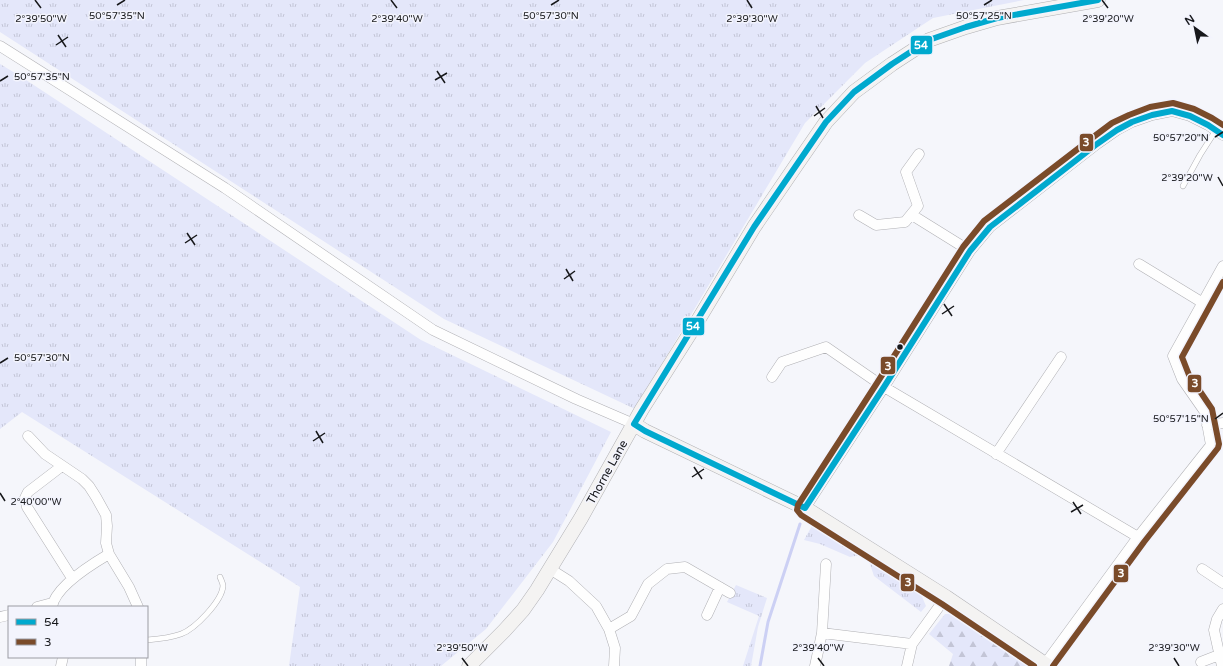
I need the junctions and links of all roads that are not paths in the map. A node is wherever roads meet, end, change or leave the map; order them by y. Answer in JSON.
{"nodes":[{"id":1,"x":1098,"y":0,"type":"edge"},
{"id":2,"x":0,"y":46,"type":"edge"},
{"id":3,"x":1219,"y":133,"type":"edge"},
{"id":4,"x":919,"y":154,"type":"dead end"},
{"id":5,"x":1183,"y":186,"type":"dead end"},
{"id":6,"x":859,"y":215,"type":"dead end"},
{"id":7,"x":912,"y":215,"type":"junction"},
{"id":8,"x":970,"y":251,"type":"junction"},
{"id":9,"x":1139,"y":264,"type":"dead end"},
{"id":10,"x":1223,"y":266,"type":"edge"},
{"id":11,"x":1203,"y":303,"type":"junction"},
{"id":12,"x":1061,"y":357,"type":"dead end"},
{"id":13,"x":772,"y":377,"type":"dead end"},
{"id":14,"x":884,"y":387,"type":"junction"},
{"id":15,"x":1223,"y":423,"type":"edge"},
{"id":16,"x":634,"y":424,"type":"junction"},
{"id":17,"x":1207,"y":425,"type":"junction"},
{"id":18,"x":28,"y":436,"type":"dead end"},
{"id":19,"x":996,"y":454,"type":"junction"},
{"id":20,"x":62,"y":466,"type":"junction"},
{"id":21,"x":804,"y":508,"type":"junction"},
{"id":22,"x":1138,"y":537,"type":"junction"},
{"id":23,"x":109,"y":554,"type":"junction"},
{"id":24,"x":826,"y":564,"type":"dead end"},
{"id":25,"x":550,"y":569,"type":"junction"},
{"id":26,"x":1202,"y":569,"type":"dead end"},
{"id":27,"x":220,"y":577,"type":"dead end"},
{"id":28,"x":72,"y":578,"type":"junction"},
{"id":29,"x":1223,"y":583,"type":"edge"},
{"id":30,"x":720,"y":587,"type":"junction"},
{"id":31,"x":730,"y":592,"type":"dead end"},
{"id":32,"x":946,"y":597,"type":"junction"},
{"id":33,"x":52,"y":605,"type":"edge"},
{"id":34,"x":138,"y":606,"type":"edge"},
{"id":35,"x":1223,"y":609,"type":"edge"},
{"id":36,"x":707,"y":616,"type":"dead end"},
{"id":37,"x":609,"y":629,"type":"junction"},
{"id":38,"x":822,"y":633,"type":"junction"},
{"id":39,"x":148,"y":640,"type":"edge"},
{"id":40,"x":912,"y":644,"type":"junction"},
{"id":41,"x":1219,"y":655,"type":"junction"},
{"id":42,"x":1201,"y":662,"type":"dead end"},
{"id":43,"x":1047,"y":665,"type":"edge"},
{"id":44,"x":469,"y":666,"type":"edge"},
{"id":45,"x":614,"y":666,"type":"edge"},
{"id":46,"x":815,"y":666,"type":"edge"},
{"id":47,"x":907,"y":666,"type":"edge"},
{"id":48,"x":1222,"y":666,"type":"edge"}],
"edges":[{"from":1,"to":16,"type":"street","name":"Thorne Lane"},
{"from":2,"to":16,"type":"street"},
{"from":3,"to":5,"type":"lane"},
{"from":3,"to":8,"type":"street"},
{"from":4,"to":7,"type":"street"},
{"from":6,"to":7,"type":"street"},
{"from":7,"to":8,"type":"street"},
{"from":8,"to":14,"type":"street"},
{"from":9,"to":11,"type":"street"},
{"from":10,"to":11,"type":"street"},
{"from":11,"to":17,"type":"street"},
{"from":12,"to":19,"type":"street"},
{"from":13,"to":14,"type":"street"},
{"from":14,"to":19,"type":"street"},
{"from":14,"to":21,"type":"street"},
{"from":15,"to":17,"type":"street"},
{"from":16,"to":21,"type":"street"},
{"from":16,"to":25,"type":"street","name":"Thorne Lane"},
{"from":17,"to":22,"type":"street"},
{"from":18,"to":20,"type":"street"},
{"from":19,"to":22,"type":"street"},
{"from":20,"to":23,"type":"street"},
{"from":20,"to":28,"type":"street"},
{"from":21,"to":32,"type":"street"},
{"from":22,"to":43,"type":"street"},
{"from":23,"to":28,"type":"street"},
{"from":23,"to":34,"type":"street"},
{"from":24,"to":38,"type":"street"},
{"from":25,"to":37,"type":"street"},
{"from":25,"to":44,"type":"street","name":"Thorne Lane"},
{"from":26,"to":29,"type":"street"},
{"from":27,"to":39,"type":"lane"},
{"from":28,"to":33,"type":"street"},
{"from":30,"to":31,"type":"street"},
{"from":30,"to":36,"type":"street"},
{"from":30,"to":37,"type":"street"},
{"from":32,"to":40,"type":"street"},
{"from":32,"to":43,"type":"street"},
{"from":35,"to":41,"type":"street"},
{"from":37,"to":45,"type":"street"},
{"from":38,"to":40,"type":"street"},
{"from":38,"to":46,"type":"street"},
{"from":40,"to":47,"type":"street"},
{"from":41,"to":42,"type":"street"},
{"from":41,"to":48,"type":"street"}]}
